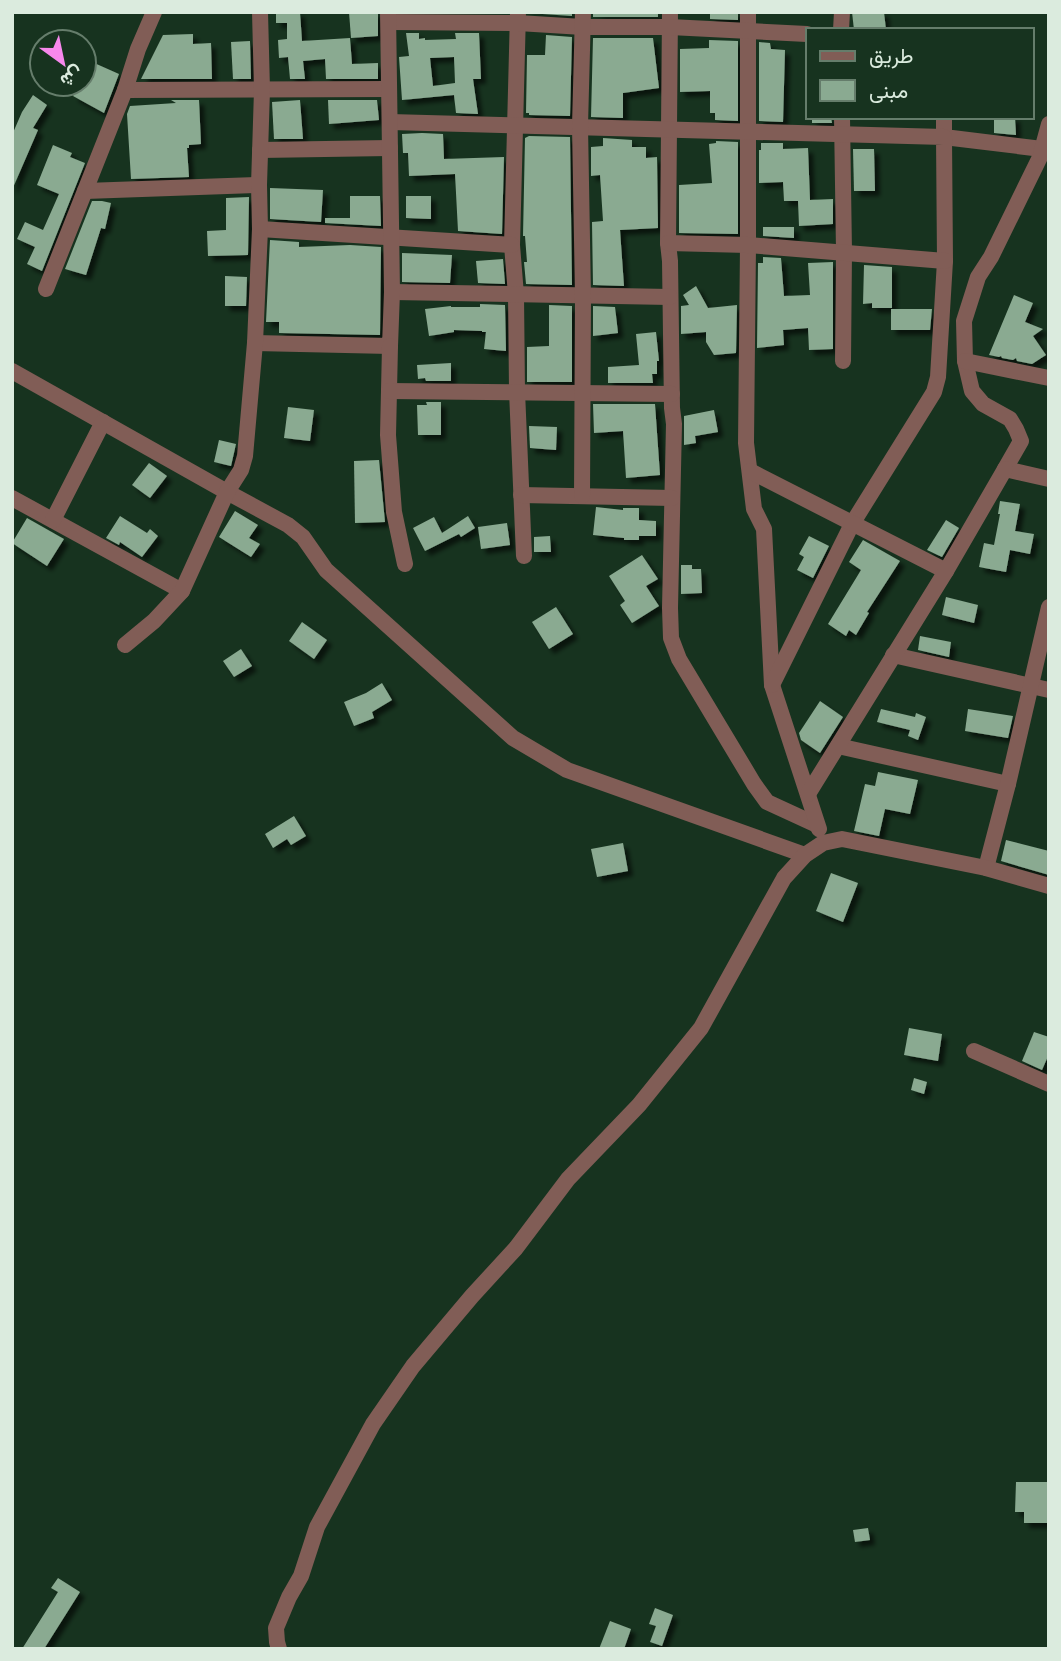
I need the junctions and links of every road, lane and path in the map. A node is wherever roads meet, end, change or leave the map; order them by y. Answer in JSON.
{"nodes":[{"id":1,"x":154,"y":12,"type":"edge"},
{"id":2,"x":260,"y":12,"type":"edge"},
{"id":3,"x":748,"y":12,"type":"edge"},
{"id":4,"x":388,"y":17,"type":"edge"},
{"id":5,"x":518,"y":17,"type":"edge"},
{"id":6,"x":583,"y":20,"type":"edge"},
{"id":7,"x":670,"y":20,"type":"edge"},
{"id":8,"x":747,"y":32,"type":"junction"},
{"id":9,"x":806,"y":34,"type":"edge"},
{"id":10,"x":389,"y":89,"type":"junction"},
{"id":11,"x":125,"y":90,"type":"junction"},
{"id":12,"x":262,"y":90,"type":"junction"},
{"id":13,"x":842,"y":119,"type":"edge"},
{"id":14,"x":944,"y":119,"type":"edge"},
{"id":15,"x":390,"y":122,"type":"junction"},
{"id":16,"x":1049,"y":124,"type":"edge"},
{"id":17,"x":515,"y":125,"type":"junction"},
{"id":18,"x":580,"y":126,"type":"junction"},
{"id":19,"x":669,"y":131,"type":"junction"},
{"id":20,"x":747,"y":132,"type":"junction"},
{"id":21,"x":842,"y":135,"type":"junction"},
{"id":22,"x":944,"y":137,"type":"junction"},
{"id":23,"x":390,"y":148,"type":"junction"},
{"id":24,"x":1042,"y":149,"type":"junction"},
{"id":25,"x":260,"y":150,"type":"junction"},
{"id":26,"x":259,"y":184,"type":"junction"},
{"id":27,"x":85,"y":191,"type":"junction"},
{"id":28,"x":260,"y":229,"type":"junction"},
{"id":29,"x":390,"y":237,"type":"junction"},
{"id":30,"x":668,"y":243,"type":"junction"},
{"id":31,"x":512,"y":245,"type":"junction"},
{"id":32,"x":748,"y":245,"type":"junction"},
{"id":33,"x":844,"y":252,"type":"junction"},
{"id":34,"x":945,"y":261,"type":"junction"},
{"id":35,"x":46,"y":289,"type":"dead end"},
{"id":36,"x":392,"y":292,"type":"junction"},
{"id":37,"x":516,"y":295,"type":"junction"},
{"id":38,"x":583,"y":296,"type":"junction"},
{"id":39,"x":670,"y":298,"type":"junction"},
{"id":40,"x":255,"y":343,"type":"junction"},
{"id":41,"x":390,"y":346,"type":"junction"},
{"id":42,"x":842,"y":361,"type":"dead end"},
{"id":43,"x":965,"y":361,"type":"junction"},
{"id":44,"x":12,"y":371,"type":"edge"},
{"id":45,"x":1049,"y":378,"type":"edge"},
{"id":46,"x":389,"y":391,"type":"junction"},
{"id":47,"x":517,"y":391,"type":"junction"},
{"id":48,"x":582,"y":392,"type":"junction"},
{"id":49,"x":672,"y":394,"type":"junction"},
{"id":50,"x":103,"y":422,"type":"junction"},
{"id":51,"x":1005,"y":468,"type":"junction"},
{"id":52,"x":750,"y":471,"type":"junction"},
{"id":53,"x":1049,"y":479,"type":"edge"},
{"id":54,"x":227,"y":492,"type":"junction"},
{"id":55,"x":521,"y":495,"type":"junction"},
{"id":56,"x":582,"y":496,"type":"junction"},
{"id":57,"x":12,"y":498,"type":"edge"},
{"id":58,"x":672,"y":498,"type":"junction"},
{"id":59,"x":53,"y":520,"type":"junction"},
{"id":60,"x":852,"y":524,"type":"junction"},
{"id":61,"x":524,"y":556,"type":"dead end"},
{"id":62,"x":405,"y":564,"type":"dead end"},
{"id":63,"x":946,"y":571,"type":"junction"},
{"id":64,"x":182,"y":591,"type":"junction"},
{"id":65,"x":1049,"y":607,"type":"edge"},
{"id":66,"x":125,"y":645,"type":"dead end"},
{"id":67,"x":893,"y":655,"type":"junction"},
{"id":68,"x":772,"y":685,"type":"junction"},
{"id":69,"x":1031,"y":686,"type":"junction"},
{"id":70,"x":1049,"y":690,"type":"edge"},
{"id":71,"x":838,"y":746,"type":"junction"},
{"id":72,"x":1008,"y":784,"type":"junction"},
{"id":73,"x":808,"y":794,"type":"junction"},
{"id":74,"x":817,"y":825,"type":"junction"},
{"id":75,"x":823,"y":843,"type":"junction"},
{"id":76,"x":805,"y":855,"type":"junction"},
{"id":77,"x":986,"y":868,"type":"junction"},
{"id":78,"x":1049,"y":886,"type":"edge"},
{"id":79,"x":974,"y":1051,"type":"dead end"},
{"id":80,"x":1049,"y":1084,"type":"edge"},
{"id":81,"x":279,"y":1649,"type":"edge"}],
"edges":[{"from":1,"to":11,"type":"street"},
{"from":2,"to":12,"type":"street"},
{"from":3,"to":8,"type":"street"},
{"from":4,"to":5,"type":"street"},
{"from":4,"to":10,"type":"street"},
{"from":5,"to":6,"type":"street"},
{"from":5,"to":17,"type":"street"},
{"from":6,"to":7,"type":"street"},
{"from":6,"to":18,"type":"street"},
{"from":7,"to":8,"type":"street"},
{"from":7,"to":19,"type":"street"},
{"from":8,"to":9,"type":"street"},
{"from":8,"to":20,"type":"street"},
{"from":10,"to":12,"type":"street"},
{"from":10,"to":15,"type":"street"},
{"from":11,"to":12,"type":"street"},
{"from":11,"to":27,"type":"street"},
{"from":12,"to":25,"type":"street"},
{"from":13,"to":21,"type":"street"},
{"from":14,"to":22,"type":"street"},
{"from":15,"to":17,"type":"street"},
{"from":15,"to":23,"type":"street"},
{"from":16,"to":24,"type":"street"},
{"from":17,"to":18,"type":"street"},
{"from":17,"to":31,"type":"street"},
{"from":18,"to":19,"type":"street"},
{"from":18,"to":38,"type":"street"},
{"from":19,"to":20,"type":"street"},
{"from":19,"to":30,"type":"street"},
{"from":20,"to":21,"type":"street"},
{"from":20,"to":32,"type":"street"},
{"from":21,"to":22,"type":"street"},
{"from":21,"to":33,"type":"street"},
{"from":22,"to":24,"type":"street"},
{"from":22,"to":34,"type":"street"},
{"from":23,"to":25,"type":"street"},
{"from":23,"to":29,"type":"street"},
{"from":24,"to":43,"type":"street"},
{"from":25,"to":26,"type":"street"},
{"from":26,"to":27,"type":"street"},
{"from":26,"to":28,"type":"street"},
{"from":27,"to":35,"type":"street"},
{"from":28,"to":29,"type":"street"},
{"from":28,"to":40,"type":"street"},
{"from":29,"to":31,"type":"street"},
{"from":29,"to":36,"type":"street"},
{"from":30,"to":32,"type":"street"},
{"from":30,"to":39,"type":"street"},
{"from":31,"to":37,"type":"street"},
{"from":32,"to":33,"type":"street"},
{"from":32,"to":52,"type":"street"},
{"from":33,"to":34,"type":"street"},
{"from":33,"to":42,"type":"street"},
{"from":34,"to":60,"type":"street"},
{"from":36,"to":37,"type":"street"},
{"from":36,"to":41,"type":"street"},
{"from":37,"to":38,"type":"street"},
{"from":37,"to":47,"type":"street"},
{"from":38,"to":39,"type":"street"},
{"from":38,"to":48,"type":"street"},
{"from":39,"to":49,"type":"street"},
{"from":40,"to":41,"type":"street"},
{"from":40,"to":54,"type":"street"},
{"from":41,"to":46,"type":"street"},
{"from":43,"to":45,"type":"street"},
{"from":43,"to":51,"type":"street"},
{"from":44,"to":50,"type":"street"},
{"from":46,"to":47,"type":"street"},
{"from":46,"to":62,"type":"street"},
{"from":47,"to":48,"type":"street"},
{"from":47,"to":55,"type":"street"},
{"from":48,"to":49,"type":"street"},
{"from":48,"to":56,"type":"street"},
{"from":49,"to":58,"type":"street"},
{"from":50,"to":54,"type":"street"},
{"from":50,"to":59,"type":"street"},
{"from":51,"to":53,"type":"street"},
{"from":51,"to":63,"type":"street"},
{"from":52,"to":60,"type":"street"},
{"from":52,"to":68,"type":"street"},
{"from":54,"to":64,"type":"street"},
{"from":54,"to":76,"type":"street"},
{"from":55,"to":56,"type":"street"},
{"from":55,"to":61,"type":"street"},
{"from":56,"to":58,"type":"street"},
{"from":57,"to":59,"type":"street"},
{"from":58,"to":74,"type":"street"},
{"from":59,"to":64,"type":"street"},
{"from":60,"to":63,"type":"street"},
{"from":60,"to":68,"type":"street"},
{"from":63,"to":67,"type":"street"},
{"from":64,"to":66,"type":"street"},
{"from":65,"to":69,"type":"street"},
{"from":67,"to":69,"type":"street"},
{"from":67,"to":71,"type":"street"},
{"from":68,"to":73,"type":"street"},
{"from":69,"to":70,"type":"street"},
{"from":69,"to":72,"type":"street"},
{"from":71,"to":72,"type":"street"},
{"from":71,"to":73,"type":"street"},
{"from":72,"to":77,"type":"street"},
{"from":73,"to":74,"type":"street"},
{"from":74,"to":75,"type":"street"},
{"from":75,"to":76,"type":"street"},
{"from":75,"to":77,"type":"street"},
{"from":76,"to":81,"type":"street"},
{"from":77,"to":78,"type":"street"},
{"from":79,"to":80,"type":"street"}]}
